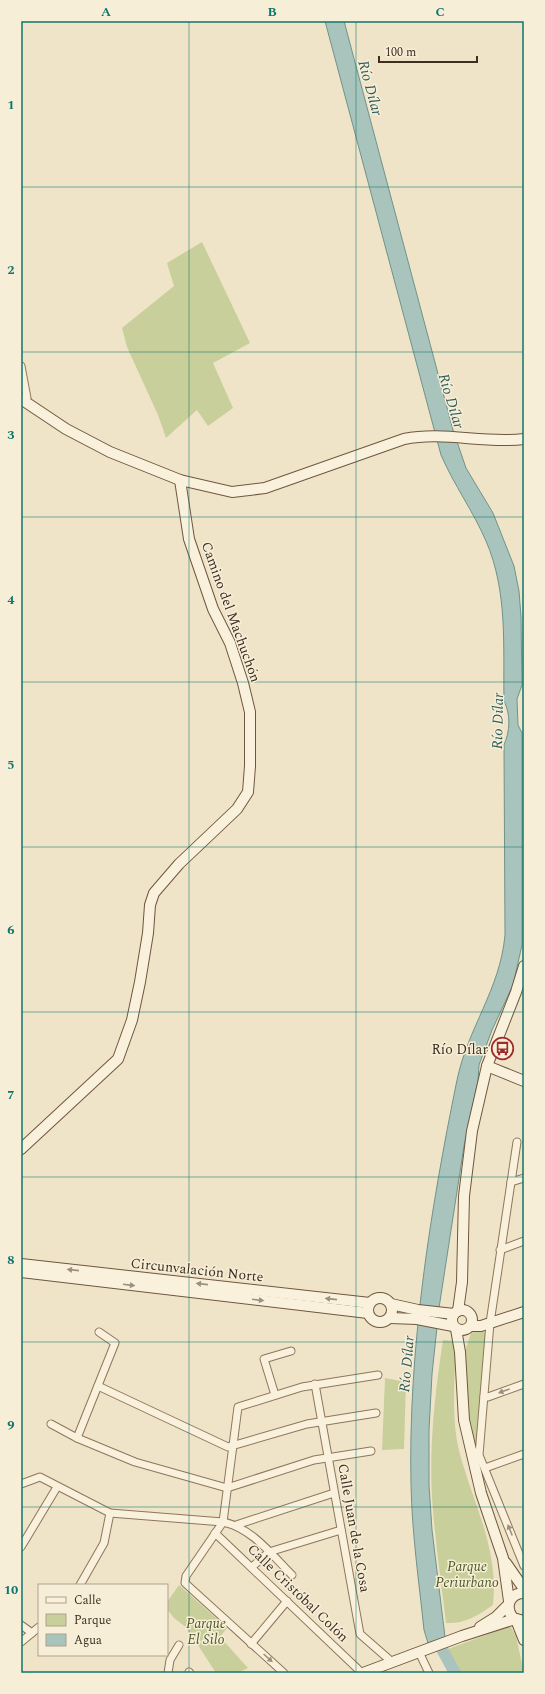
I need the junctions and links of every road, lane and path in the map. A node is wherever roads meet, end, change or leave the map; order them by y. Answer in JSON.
{"nodes":[{"id":1,"x":21,"y":366,"type":"edge"},
{"id":2,"x":23,"y":401,"type":"edge"},
{"id":3,"x":524,"y":439,"type":"edge"},
{"id":4,"x":180,"y":480,"type":"junction"},
{"id":5,"x":524,"y":966,"type":"edge"},
{"id":6,"x":488,"y":1066,"type":"junction"},
{"id":7,"x":524,"y":1081,"type":"edge"},
{"id":8,"x":517,"y":1142,"type":"dead end"},
{"id":9,"x":21,"y":1149,"type":"edge"},
{"id":10,"x":524,"y":1178,"type":"edge"},
{"id":11,"x":511,"y":1182,"type":"junction"},
{"id":12,"x":524,"y":1241,"type":"edge"},
{"id":13,"x":500,"y":1250,"type":"junction"},
{"id":14,"x":21,"y":1264,"type":"edge"},
{"id":15,"x":21,"y":1272,"type":"edge"},
{"id":16,"x":391,"y":1304,"type":"junction"},
{"id":17,"x":369,"y":1308,"type":"junction"},
{"id":18,"x":524,"y":1312,"type":"edge"},
{"id":19,"x":417,"y":1315,"type":"junction"},
{"id":20,"x":390,"y":1318,"type":"junction"},
{"id":21,"x":439,"y":1318,"type":"junction"},
{"id":22,"x":465,"y":1318,"type":"junction"},
{"id":23,"x":490,"y":1323,"type":"junction"},
{"id":24,"x":455,"y":1327,"type":"junction"},
{"id":25,"x":99,"y":1332,"type":"dead end"},
{"id":26,"x":290,"y":1350,"type":"dead end"},
{"id":27,"x":460,"y":1352,"type":"junction"},
{"id":28,"x":378,"y":1375,"type":"dead end"},
{"id":29,"x":315,"y":1384,"type":"junction"},
{"id":30,"x":524,"y":1384,"type":"edge"},
{"id":31,"x":98,"y":1386,"type":"junction"},
{"id":32,"x":275,"y":1395,"type":"junction"},
{"id":33,"x":484,"y":1397,"type":"junction"},
{"id":34,"x":376,"y":1413,"type":"dead end"},
{"id":35,"x":322,"y":1421,"type":"junction"},
{"id":36,"x":51,"y":1424,"type":"dead end"},
{"id":37,"x":77,"y":1438,"type":"junction"},
{"id":38,"x":233,"y":1447,"type":"junction"},
{"id":39,"x":371,"y":1451,"type":"dead end"},
{"id":40,"x":524,"y":1454,"type":"edge"},
{"id":41,"x":328,"y":1458,"type":"junction"},
{"id":42,"x":485,"y":1468,"type":"junction"},
{"id":43,"x":21,"y":1484,"type":"edge"},
{"id":44,"x":57,"y":1486,"type":"junction"},
{"id":45,"x":227,"y":1488,"type":"junction"},
{"id":46,"x":334,"y":1493,"type":"junction"},
{"id":47,"x":110,"y":1513,"type":"junction"},
{"id":48,"x":223,"y":1522,"type":"junction"},
{"id":49,"x":236,"y":1525,"type":"junction"},
{"id":50,"x":341,"y":1530,"type":"junction"},
{"id":51,"x":216,"y":1532,"type":"junction"},
{"id":52,"x":21,"y":1547,"type":"edge"},
{"id":53,"x":269,"y":1552,"type":"junction"},
{"id":54,"x":503,"y":1558,"type":"junction"},
{"id":55,"x":524,"y":1566,"type":"edge"},
{"id":56,"x":252,"y":1567,"type":"junction"},
{"id":57,"x":292,"y":1575,"type":"dead end"},
{"id":58,"x":81,"y":1584,"type":"edge"},
{"id":59,"x":524,"y":1589,"type":"edge"},
{"id":60,"x":524,"y":1593,"type":"edge"},
{"id":61,"x":287,"y":1601,"type":"junction"},
{"id":62,"x":509,"y":1603,"type":"junction"},
{"id":63,"x":518,"y":1620,"type":"edge"},
{"id":64,"x":21,"y":1625,"type":"edge"},
{"id":65,"x":38,"y":1628,"type":"edge"},
{"id":66,"x":32,"y":1633,"type":"junction"},
{"id":67,"x":462,"y":1636,"type":"junction"},
{"id":68,"x":524,"y":1640,"type":"edge"},
{"id":69,"x":21,"y":1642,"type":"edge"},
{"id":70,"x":252,"y":1644,"type":"junction"},
{"id":71,"x":179,"y":1645,"type":"dead end"},
{"id":72,"x":423,"y":1651,"type":"junction"},
{"id":73,"x":392,"y":1662,"type":"junction"},
{"id":74,"x":168,"y":1673,"type":"edge"},
{"id":75,"x":284,"y":1673,"type":"edge"},
{"id":76,"x":363,"y":1673,"type":"edge"},
{"id":77,"x":429,"y":1673,"type":"edge"}],
"edges":[{"from":1,"to":2,"type":"street"},
{"from":2,"to":4,"type":"street"},
{"from":3,"to":4,"type":"street"},
{"from":4,"to":9,"type":"street","name":"Camino del Machuchón"},
{"from":5,"to":6,"type":"street"},
{"from":6,"to":7,"type":"street"},
{"from":6,"to":22,"type":"street"},
{"from":8,"to":11,"type":"street"},
{"from":10,"to":11,"type":"street"},
{"from":11,"to":13,"type":"street"},
{"from":12,"to":13,"type":"street"},
{"from":13,"to":23,"type":"street"},
{"from":17,"to":14,"type":"street","name":"Circunvalación Norte","one_way":true},
{"from":15,"to":17,"type":"street","name":"Circunvalación Norte","one_way":true},
{"from":16,"to":17,"type":"street"},
{"from":16,"to":19,"type":"street"},
{"from":16,"to":20,"type":"street"},
{"from":17,"to":20,"type":"street"},
{"from":18,"to":23,"type":"street"},
{"from":19,"to":20,"type":"street"},
{"from":19,"to":21,"type":"street"},
{"from":21,"to":22,"type":"street"},
{"from":21,"to":24,"type":"street"},
{"from":22,"to":23,"type":"street"},
{"from":22,"to":24,"type":"street"},
{"from":22,"to":24,"type":"street"},
{"from":22,"to":27,"type":"street"},
{"from":23,"to":33,"type":"street"},
{"from":24,"to":27,"type":"street"},
{"from":25,"to":31,"type":"street"},
{"from":26,"to":32,"type":"street"},
{"from":27,"to":54,"type":"street"},
{"from":28,"to":29,"type":"street"},
{"from":29,"to":32,"type":"street"},
{"from":29,"to":35,"type":"street","name":"Calle Juan de la Cosa"},
{"from":30,"to":33,"type":"street","one_way":true},
{"from":31,"to":37,"type":"street"},
{"from":31,"to":38,"type":"street"},
{"from":32,"to":38,"type":"street"},
{"from":33,"to":42,"type":"street"},
{"from":34,"to":35,"type":"street"},
{"from":35,"to":38,"type":"street"},
{"from":35,"to":41,"type":"street","name":"Calle Juan de la Cosa"},
{"from":36,"to":37,"type":"street"},
{"from":37,"to":45,"type":"street"},
{"from":38,"to":45,"type":"street"},
{"from":39,"to":41,"type":"street"},
{"from":40,"to":42,"type":"street"},
{"from":41,"to":45,"type":"street"},
{"from":41,"to":46,"type":"street","name":"Calle Juan de la Cosa"},
{"from":55,"to":42,"type":"street","one_way":true},
{"from":43,"to":44,"type":"street"},
{"from":44,"to":47,"type":"street"},
{"from":44,"to":52,"type":"street"},
{"from":45,"to":48,"type":"street"},
{"from":46,"to":49,"type":"street"},
{"from":46,"to":50,"type":"street","name":"Calle Juan de la Cosa"},
{"from":47,"to":48,"type":"street"},
{"from":47,"to":58,"type":"street"},
{"from":48,"to":49,"type":"street"},
{"from":48,"to":51,"type":"street"},
{"from":49,"to":53,"type":"street"},
{"from":50,"to":53,"type":"street"},
{"from":50,"to":73,"type":"street","name":"Calle Juan de la Cosa"},
{"from":51,"to":56,"type":"street","name":"Calle Cristóbal Colón"},
{"from":51,"to":70,"type":"street"},
{"from":53,"to":56,"type":"street"},
{"from":53,"to":57,"type":"street"},
{"from":54,"to":59,"type":"street"},
{"from":54,"to":62,"type":"street"},
{"from":56,"to":61,"type":"street","name":"Calle Cristóbal Colón"},
{"from":60,"to":62,"type":"street"},
{"from":61,"to":70,"type":"street"},
{"from":61,"to":76,"type":"street","name":"Calle Cristóbal Colón"},
{"from":62,"to":63,"type":"street"},
{"from":62,"to":67,"type":"street"},
{"from":63,"to":67,"type":"street"},
{"from":63,"to":68,"type":"street"},
{"from":64,"to":66,"type":"street"},
{"from":65,"to":66,"type":"street"},
{"from":66,"to":69,"type":"street"},
{"from":67,"to":72,"type":"street"},
{"from":70,"to":75,"type":"street","one_way":true},
{"from":71,"to":74,"type":"street"},
{"from":72,"to":73,"type":"street"},
{"from":72,"to":77,"type":"street"},
{"from":73,"to":76,"type":"street"}]}
